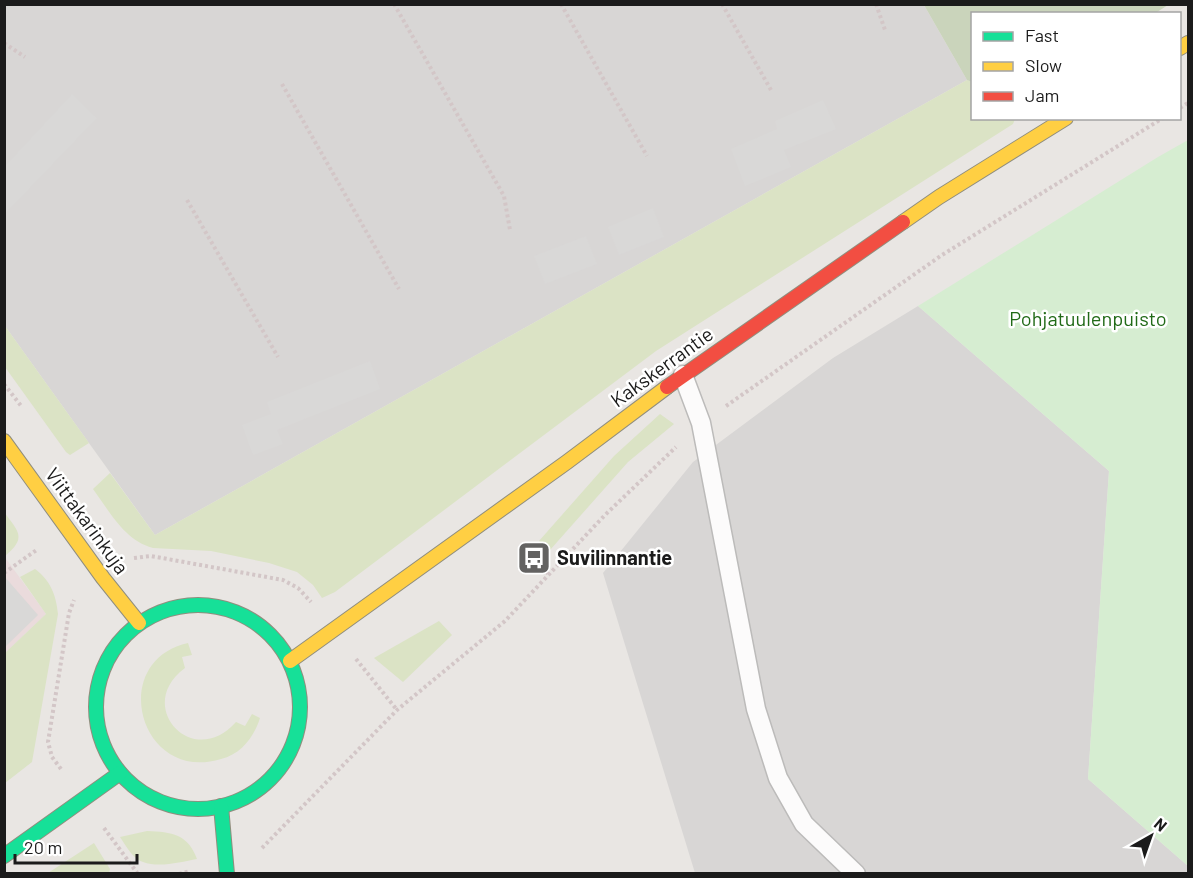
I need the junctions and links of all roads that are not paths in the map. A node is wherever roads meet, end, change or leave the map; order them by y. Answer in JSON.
{"nodes":[{"id":1,"x":1063,"y":120,"type":"edge"},
{"id":2,"x":683,"y":375,"type":"junction"},
{"id":3,"x":4,"y":441,"type":"edge"},
{"id":4,"x":139,"y":623,"type":"junction"},
{"id":5,"x":290,"y":661,"type":"junction"},
{"id":6,"x":120,"y":773,"type":"junction"},
{"id":7,"x":221,"y":806,"type":"junction"},
{"id":8,"x":4,"y":856,"type":"edge"},
{"id":9,"x":228,"y":873,"type":"edge"},
{"id":10,"x":856,"y":873,"type":"edge"}],
"edges":[{"from":1,"to":2,"type":"street","name":"Kakskerrantie"},
{"from":2,"to":5,"type":"street","name":"Kakskerrantie"},
{"from":2,"to":10,"type":"lane"},
{"from":3,"to":4,"type":"street","name":"Viittakarinkuja"},
{"from":4,"to":5,"type":"street"},
{"from":4,"to":6,"type":"street"},
{"from":5,"to":7,"type":"street"},
{"from":6,"to":7,"type":"street"},
{"from":6,"to":8,"type":"street"},
{"from":7,"to":9,"type":"street"}]}
